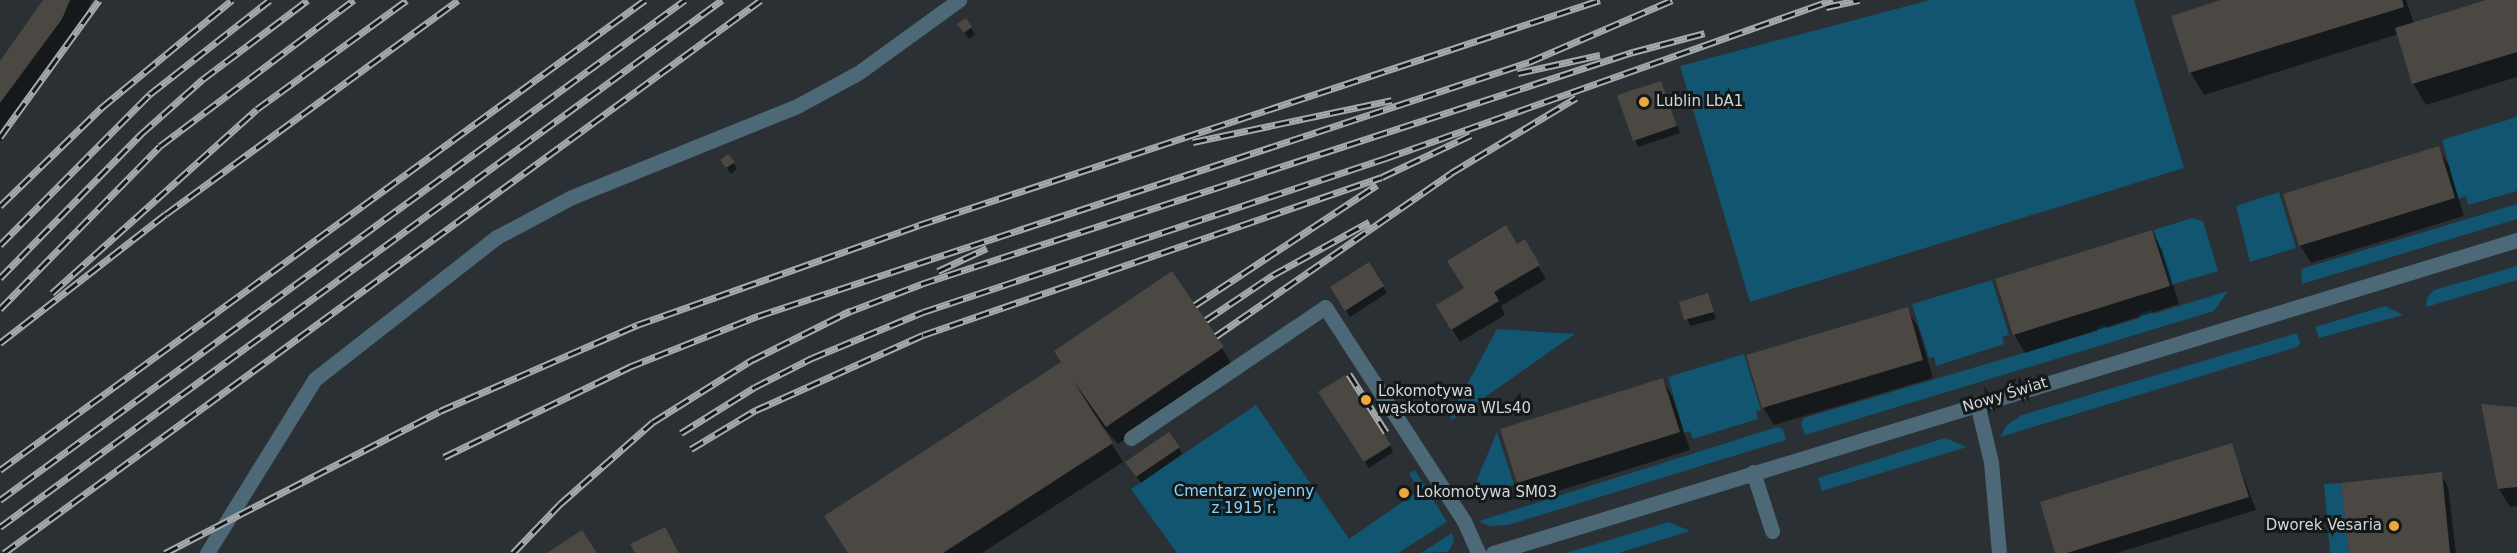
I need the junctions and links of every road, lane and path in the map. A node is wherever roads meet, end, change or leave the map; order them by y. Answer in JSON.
{"nodes":[{"id":1,"x":959,"y":0,"type":"edge"},
{"id":2,"x":2517,"y":240,"type":"edge"},
{"id":3,"x":1977,"y":404,"type":"junction"},
{"id":4,"x":1131,"y":438,"type":"dead end"},
{"id":5,"x":1753,"y":472,"type":"junction"},
{"id":6,"x":1772,"y":531,"type":"dead end"},
{"id":7,"x":207,"y":553,"type":"edge"},
{"id":8,"x":1478,"y":553,"type":"edge"},
{"id":9,"x":1493,"y":553,"type":"edge"},
{"id":10,"x":1999,"y":553,"type":"edge"}],
"edges":[{"from":1,"to":7,"type":"street"},
{"from":2,"to":3,"type":"street","name":"Nowy Świat"},
{"from":3,"to":5,"type":"street","name":"Nowy Świat"},
{"from":3,"to":10,"type":"street"},
{"from":4,"to":8,"type":"street"},
{"from":5,"to":6,"type":"street"},
{"from":5,"to":9,"type":"street","name":"Nowy Świat"}]}
